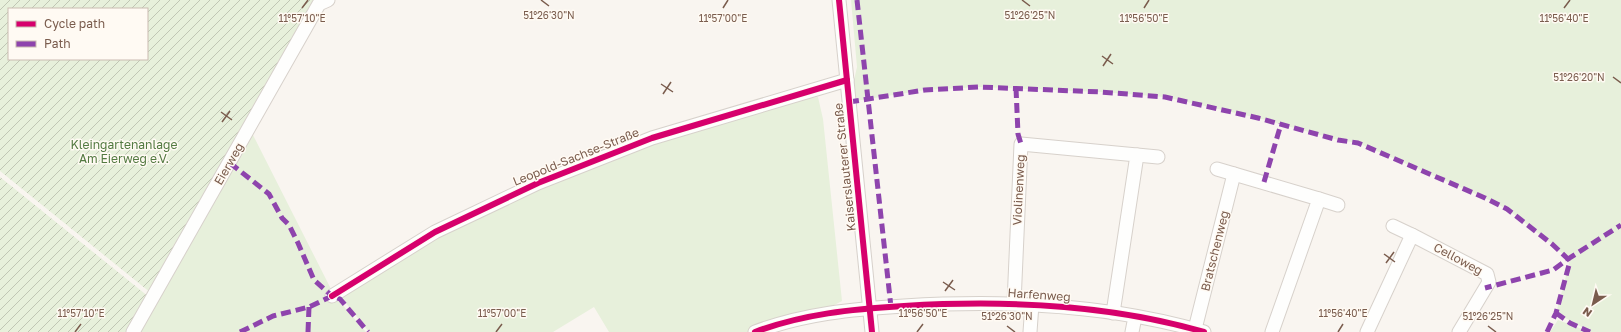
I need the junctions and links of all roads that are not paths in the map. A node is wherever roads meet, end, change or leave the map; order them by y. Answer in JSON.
{"nodes":[{"id":1,"x":328,"y":0,"type":"edge"},
{"id":2,"x":839,"y":0,"type":"edge"},
{"id":3,"x":847,"y":80,"type":"junction"},
{"id":4,"x":1137,"y":155,"type":"junction"},
{"id":5,"x":1158,"y":157,"type":"dead end"},
{"id":6,"x":1217,"y":169,"type":"dead end"},
{"id":7,"x":1234,"y":174,"type":"junction"},
{"id":8,"x":1318,"y":199,"type":"junction"},
{"id":9,"x":1338,"y":205,"type":"dead end"},
{"id":10,"x":1393,"y":226,"type":"dead end"},
{"id":11,"x":1412,"y":235,"type":"junction"},
{"id":12,"x":332,"y":296,"type":"dead end"},
{"id":13,"x":1014,"y":303,"type":"junction"},
{"id":14,"x":1032,"y":304,"type":"junction"},
{"id":15,"x":869,"y":309,"type":"junction"},
{"id":16,"x":1113,"y":313,"type":"junction"},
{"id":17,"x":1135,"y":317,"type":"junction"},
{"id":18,"x":1200,"y":331,"type":"edge"},
{"id":19,"x":133,"y":332,"type":"edge"},
{"id":20,"x":755,"y":332,"type":"edge"},
{"id":21,"x":872,"y":332,"type":"edge"},
{"id":22,"x":1030,"y":332,"type":"edge"},
{"id":23,"x":1132,"y":332,"type":"edge"},
{"id":24,"x":1272,"y":332,"type":"edge"},
{"id":25,"x":1367,"y":332,"type":"edge"},
{"id":26,"x":1459,"y":332,"type":"edge"}],
"edges":[{"from":1,"to":19,"type":"street","name":"Eierweg"},
{"from":2,"to":3,"type":"street","name":"Kaiserslauterer Straße"},
{"from":3,"to":12,"type":"street","name":"Leopold-Sachse-Straße"},
{"from":3,"to":15,"type":"street","name":"Kaiserslauterer Straße"},
{"from":4,"to":5,"type":"street","name":"Violinenweg"},
{"from":4,"to":13,"type":"street","name":"Violinenweg"},
{"from":4,"to":16,"type":"street"},
{"from":6,"to":7,"type":"street"},
{"from":7,"to":8,"type":"street"},
{"from":7,"to":18,"type":"street","name":"Bratschenweg"},
{"from":8,"to":9,"type":"street"},
{"from":8,"to":24,"type":"street"},
{"from":10,"to":11,"type":"street","name":"Celloweg"},
{"from":11,"to":25,"type":"street"},
{"from":11,"to":26,"type":"street","name":"Celloweg"},
{"from":13,"to":14,"type":"street","name":"Harfenweg"},
{"from":13,"to":15,"type":"street","name":"Harfenweg"},
{"from":14,"to":16,"type":"street","name":"Harfenweg"},
{"from":14,"to":22,"type":"street"},
{"from":15,"to":20,"type":"street","name":"Harfenweg"},
{"from":15,"to":21,"type":"street","name":"Kaiserslauterer Straße"},
{"from":16,"to":17,"type":"street","name":"Harfenweg"},
{"from":17,"to":18,"type":"street","name":"Harfenweg"},
{"from":17,"to":23,"type":"street"}]}
